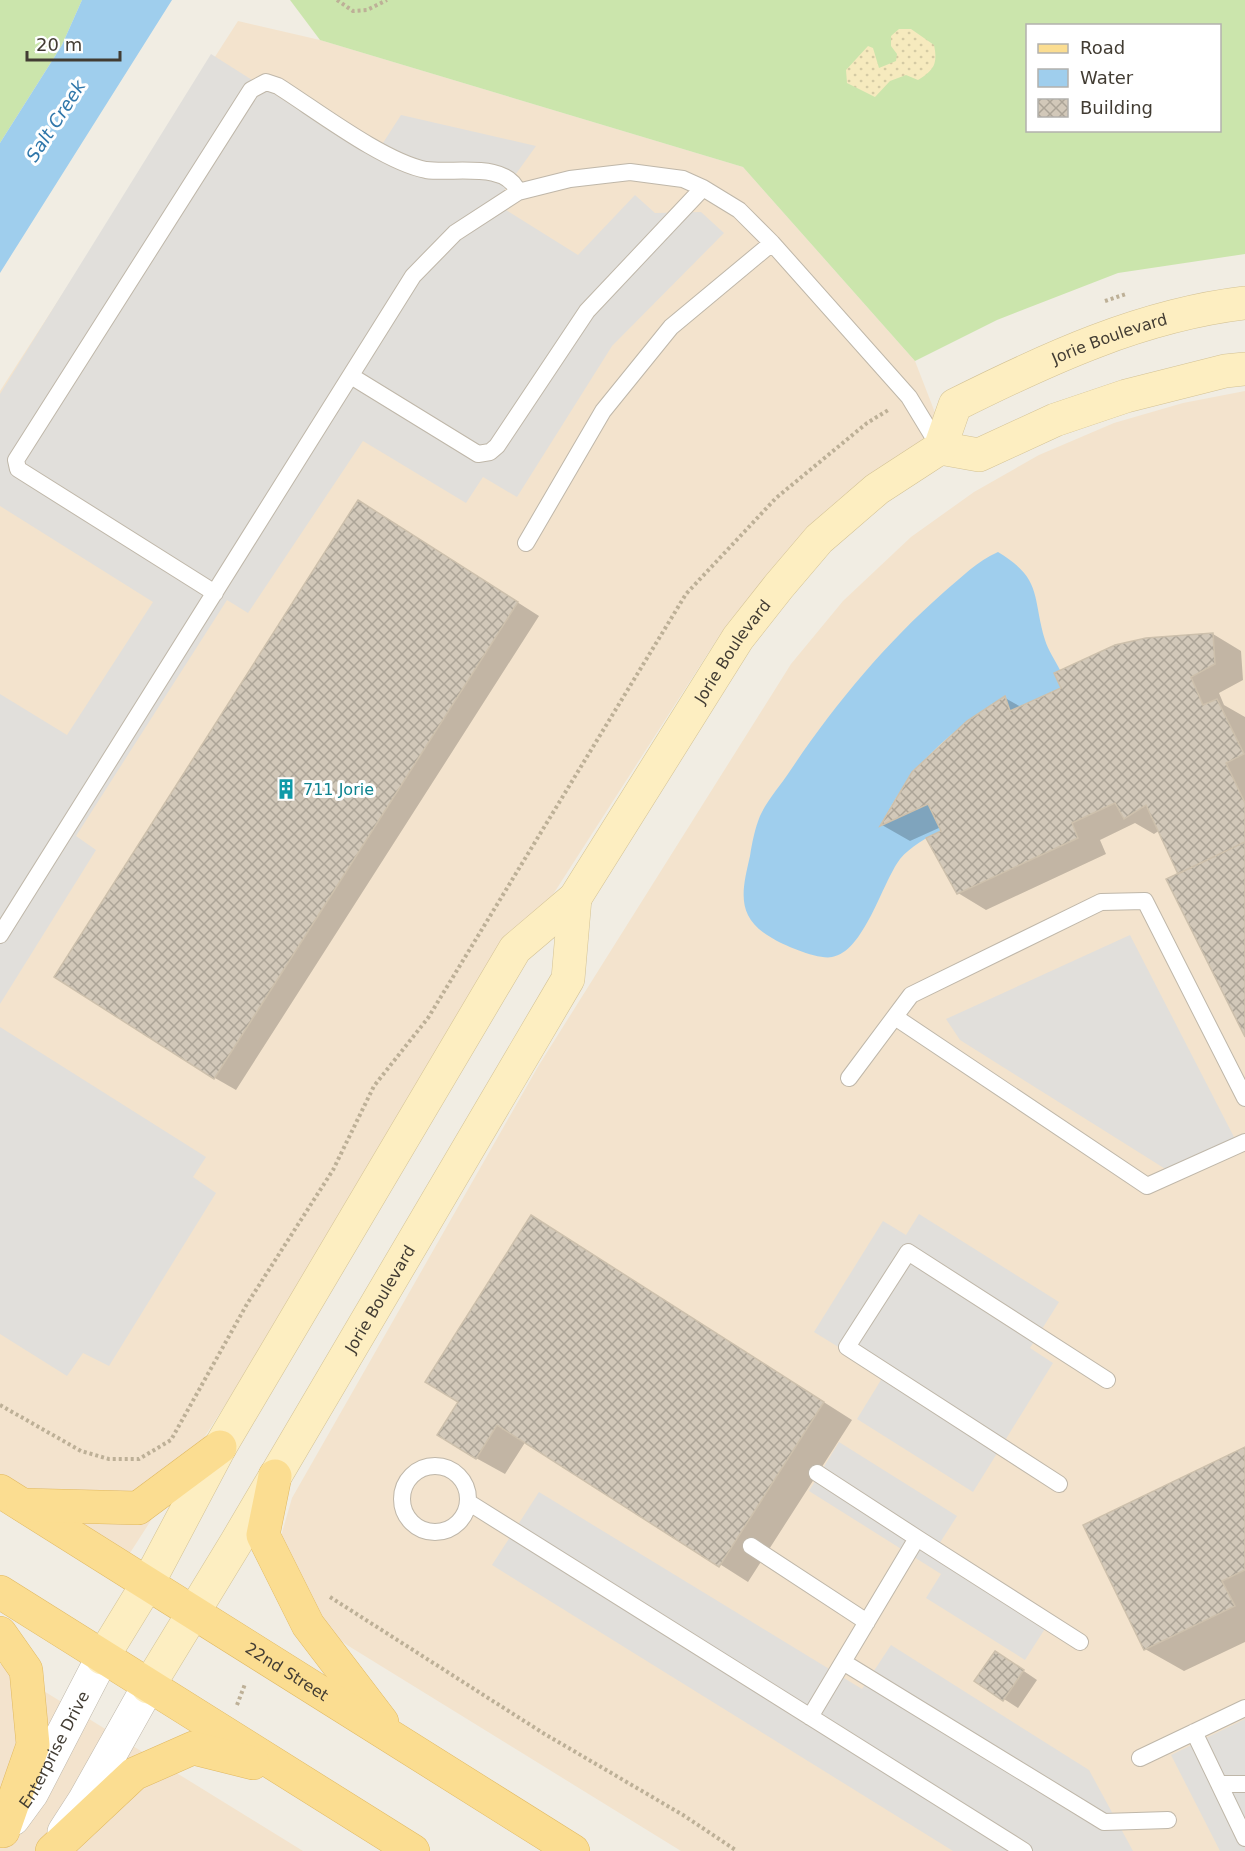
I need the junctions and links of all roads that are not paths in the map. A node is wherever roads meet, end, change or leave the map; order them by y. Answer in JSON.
{"nodes":[{"id":1,"x":703,"y":188,"type":"junction"},
{"id":2,"x":518,"y":192,"type":"junction"},
{"id":3,"x":772,"y":243,"type":"junction"},
{"id":4,"x":1245,"y":303,"type":"edge"},
{"id":5,"x":1245,"y":369,"type":"edge"},
{"id":6,"x":351,"y":376,"type":"junction"},
{"id":7,"x":940,"y":448,"type":"junction"},
{"id":8,"x":526,"y":543,"type":"dead end"},
{"id":9,"x":215,"y":593,"type":"junction"},
{"id":10,"x":575,"y":898,"type":"junction"},
{"id":11,"x":0,"y":935,"type":"edge"},
{"id":12,"x":895,"y":1017,"type":"junction"},
{"id":13,"x":849,"y":1078,"type":"dead end"},
{"id":14,"x":1245,"y":1098,"type":"edge"},
{"id":15,"x":1245,"y":1142,"type":"edge"},
{"id":16,"x":1107,"y":1380,"type":"dead end"},
{"id":17,"x":220,"y":1447,"type":"junction"},
{"id":18,"x":817,"y":1473,"type":"dead end"},
{"id":19,"x":275,"y":1476,"type":"junction"},
{"id":20,"x":1059,"y":1484,"type":"dead end"},
{"id":21,"x":11,"y":1498,"type":"edge"},
{"id":22,"x":468,"y":1502,"type":"dead end"},
{"id":23,"x":917,"y":1538,"type":"junction"},
{"id":24,"x":751,"y":1546,"type":"dead end"},
{"id":25,"x":148,"y":1583,"type":"junction"},
{"id":26,"x":0,"y":1592,"type":"edge"},
{"id":27,"x":194,"y":1611,"type":"junction"},
{"id":28,"x":867,"y":1622,"type":"junction"},
{"id":29,"x":0,"y":1633,"type":"edge"},
{"id":30,"x":1080,"y":1642,"type":"dead end"},
{"id":31,"x":102,"y":1658,"type":"junction"},
{"id":32,"x":843,"y":1662,"type":"junction"},
{"id":33,"x":147,"y":1687,"type":"junction"},
{"id":34,"x":1245,"y":1708,"type":"edge"},
{"id":35,"x":810,"y":1717,"type":"junction"},
{"id":36,"x":1194,"y":1732,"type":"junction"},
{"id":37,"x":396,"y":1740,"type":"junction"},
{"id":38,"x":1140,"y":1758,"type":"dead end"},
{"id":39,"x":283,"y":1770,"type":"junction"},
{"id":40,"x":1219,"y":1784,"type":"junction"},
{"id":41,"x":1245,"y":1784,"type":"edge"},
{"id":42,"x":1168,"y":1820,"type":"dead end"},
{"id":43,"x":2,"y":1834,"type":"edge"},
{"id":44,"x":1245,"y":1838,"type":"edge"},
{"id":45,"x":52,"y":1851,"type":"edge"},
{"id":46,"x":413,"y":1851,"type":"edge"},
{"id":47,"x":573,"y":1851,"type":"edge"},
{"id":48,"x":1024,"y":1851,"type":"edge"}],
"edges":[{"from":1,"to":2,"type":"lane"},
{"from":1,"to":3,"type":"lane"},
{"from":1,"to":6,"type":"lane"},
{"from":2,"to":6,"type":"lane"},
{"from":2,"to":9,"type":"lane"},
{"from":3,"to":7,"type":"lane"},
{"from":3,"to":8,"type":"lane"},
{"from":4,"to":7,"type":"main road","name":"Jorie Boulevard"},
{"from":5,"to":7,"type":"main road"},
{"from":6,"to":9,"type":"lane"},
{"from":7,"to":10,"type":"main road","name":"Jorie Boulevard"},
{"from":9,"to":11,"type":"lane"},
{"from":10,"to":17,"type":"main road","name":"Jorie Boulevard"},
{"from":10,"to":19,"type":"main road","name":"Jorie Boulevard"},
{"from":12,"to":13,"type":"lane"},
{"from":12,"to":14,"type":"lane"},
{"from":12,"to":15,"type":"lane"},
{"from":16,"to":20,"type":"lane"},
{"from":17,"to":21,"type":"main road"},
{"from":17,"to":25,"type":"main road","name":"Jorie Boulevard"},
{"from":18,"to":23,"type":"lane"},
{"from":19,"to":27,"type":"main road","name":"Jorie Boulevard"},
{"from":19,"to":37,"type":"main road"},
{"from":21,"to":25,"type":"main road","name":"22nd Street"},
{"from":22,"to":35,"type":"lane"},
{"from":23,"to":28,"type":"lane"},
{"from":23,"to":30,"type":"lane"},
{"from":24,"to":28,"type":"lane"},
{"from":25,"to":27,"type":"main road","name":"22nd Street"},
{"from":25,"to":31,"type":"main road","name":"Jorie Boulevard"},
{"from":26,"to":31,"type":"main road"},
{"from":27,"to":33,"type":"main road","name":"Jorie Boulevard"},
{"from":27,"to":37,"type":"main road","name":"22nd Street"},
{"from":28,"to":32,"type":"lane"},
{"from":29,"to":43,"type":"main road"},
{"from":31,"to":33,"type":"main road"},
{"from":31,"to":43,"type":"street","name":"Enterprise Drive"},
{"from":32,"to":35,"type":"lane"},
{"from":32,"to":42,"type":"lane"},
{"from":33,"to":39,"type":"main road"},
{"from":33,"to":45,"type":"street"},
{"from":34,"to":36,"type":"lane"},
{"from":35,"to":48,"type":"lane"},
{"from":36,"to":38,"type":"lane"},
{"from":36,"to":40,"type":"lane"},
{"from":37,"to":47,"type":"main road","name":"22nd Street"},
{"from":39,"to":45,"type":"main road"},
{"from":39,"to":46,"type":"main road"},
{"from":40,"to":41,"type":"lane"},
{"from":40,"to":44,"type":"lane"}]}
